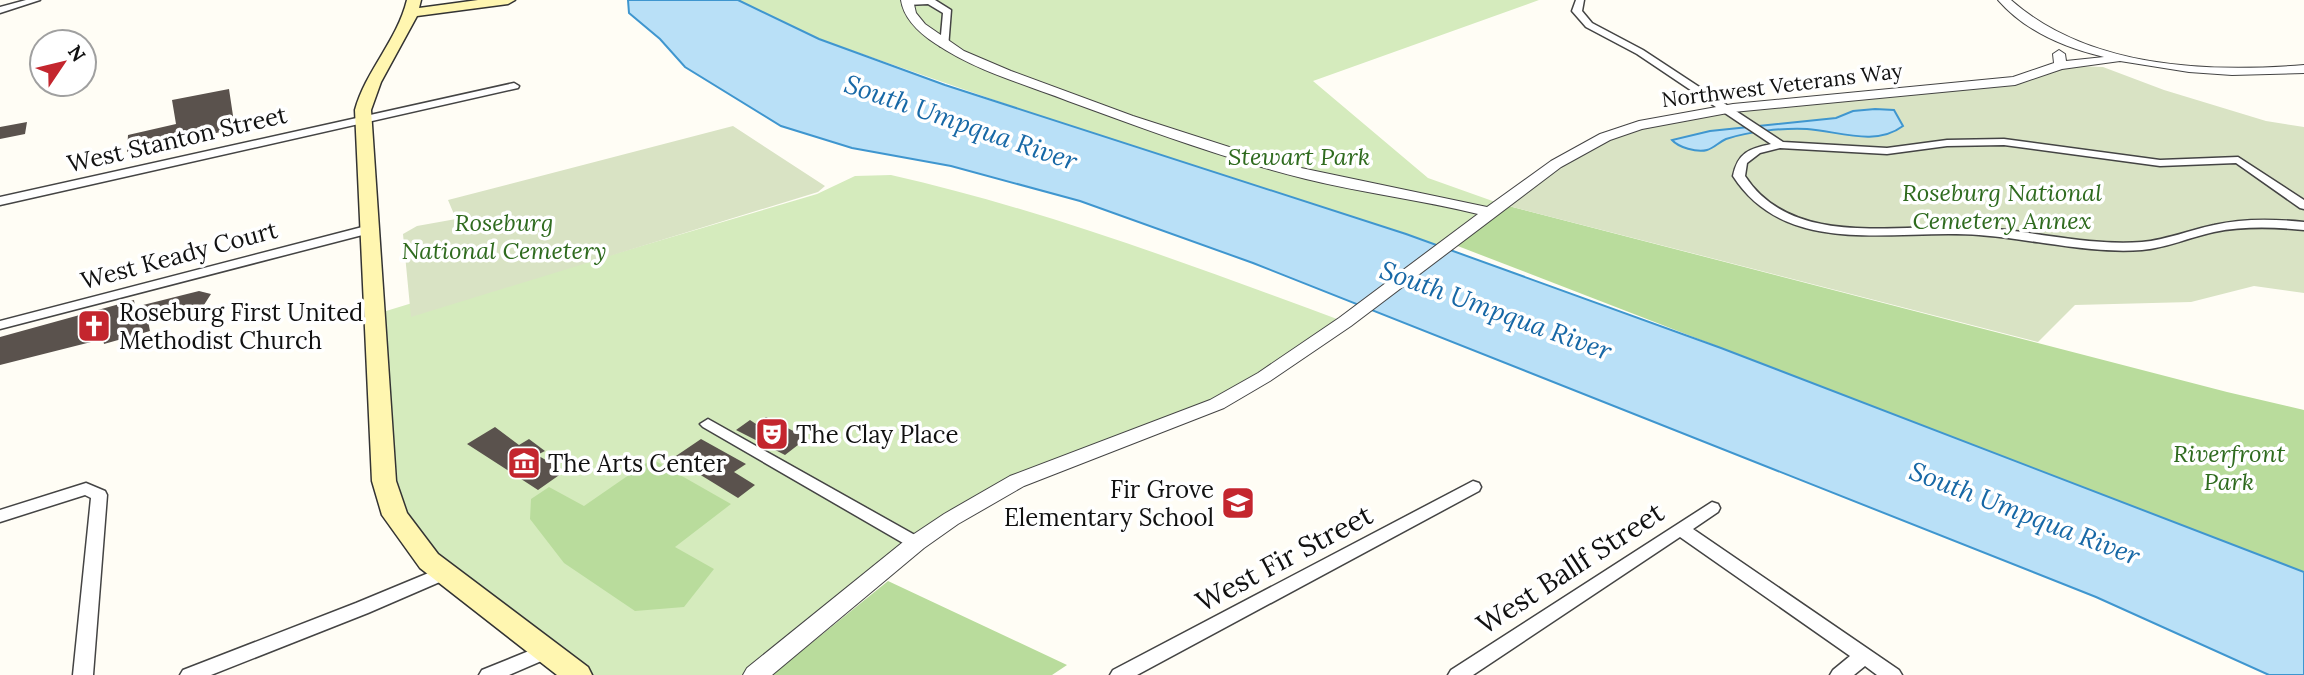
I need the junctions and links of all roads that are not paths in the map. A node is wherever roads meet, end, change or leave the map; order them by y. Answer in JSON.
{"nodes":[{"id":1,"x":36,"y":0,"type":"edge"},
{"id":2,"x":508,"y":0,"type":"edge"},
{"id":3,"x":1580,"y":0,"type":"edge"},
{"id":4,"x":2004,"y":0,"type":"edge"},
{"id":5,"x":907,"y":1,"type":"edge"},
{"id":6,"x":413,"y":6,"type":"edge"},
{"id":7,"x":0,"y":9,"type":"edge"},
{"id":8,"x":2052,"y":35,"type":"junction"},
{"id":9,"x":945,"y":46,"type":"junction"},
{"id":10,"x":2130,"y":59,"type":"junction"},
{"id":11,"x":2060,"y":65,"type":"junction"},
{"id":12,"x":2304,"y":69,"type":"edge"},
{"id":13,"x":514,"y":86,"type":"dead end"},
{"id":14,"x":1727,"y":109,"type":"junction"},
{"id":15,"x":363,"y":120,"type":"junction"},
{"id":16,"x":1780,"y":145,"type":"junction"},
{"id":17,"x":0,"y":201,"type":"edge"},
{"id":18,"x":2304,"y":205,"type":"edge"},
{"id":19,"x":1490,"y":212,"type":"junction"},
{"id":20,"x":2304,"y":226,"type":"edge"},
{"id":21,"x":370,"y":229,"type":"junction"},
{"id":22,"x":0,"y":324,"type":"edge"},
{"id":23,"x":708,"y":424,"type":"dead end"},
{"id":24,"x":1473,"y":487,"type":"dead end"},
{"id":25,"x":1712,"y":508,"type":"dead end"},
{"id":26,"x":0,"y":516,"type":"edge"},
{"id":27,"x":1681,"y":529,"type":"junction"},
{"id":28,"x":916,"y":543,"type":"junction"},
{"id":29,"x":443,"y":573,"type":"junction"},
{"id":30,"x":546,"y":651,"type":"junction"},
{"id":31,"x":1864,"y":656,"type":"junction"},
{"id":32,"x":83,"y":675,"type":"edge"},
{"id":33,"x":190,"y":675,"type":"edge"},
{"id":34,"x":489,"y":675,"type":"edge"},
{"id":35,"x":578,"y":675,"type":"edge"},
{"id":36,"x":755,"y":675,"type":"edge"},
{"id":37,"x":1120,"y":675,"type":"edge"},
{"id":38,"x":1458,"y":675,"type":"edge"},
{"id":39,"x":1840,"y":675,"type":"edge"},
{"id":40,"x":1892,"y":675,"type":"edge"}],
"edges":[{"from":1,"to":7,"type":"street"},
{"from":2,"to":6,"type":"main road"},
{"from":3,"to":14,"type":"street"},
{"from":4,"to":8,"type":"street","name":"Northwest Veterans Way"},
{"from":5,"to":9,"type":"street"},
{"from":5,"to":9,"type":"street"},
{"from":6,"to":15,"type":"main road"},
{"from":8,"to":10,"type":"street","name":"Northwest Veterans Way"},
{"from":8,"to":11,"type":"street"},
{"from":9,"to":19,"type":"street"},
{"from":10,"to":11,"type":"street","name":"Northwest Veterans Way"},
{"from":10,"to":12,"type":"street","name":"Northwest Veterans Way"},
{"from":11,"to":14,"type":"street","name":"Northwest Veterans Way"},
{"from":13,"to":15,"type":"street","name":"West Stanton Street"},
{"from":14,"to":16,"type":"street"},
{"from":14,"to":19,"type":"street","name":"Northwest Veterans Way"},
{"from":15,"to":17,"type":"street","name":"West Stanton Street"},
{"from":15,"to":21,"type":"main road"},
{"from":16,"to":18,"type":"street"},
{"from":16,"to":20,"type":"street"},
{"from":19,"to":28,"type":"street","name":"Northwest Veterans Way"},
{"from":21,"to":22,"type":"street","name":"West Keady Court"},
{"from":21,"to":29,"type":"main road"},
{"from":23,"to":28,"type":"street"},
{"from":24,"to":37,"type":"street","name":"West Fir Street"},
{"from":25,"to":27,"type":"street","name":"West Ballf Street"},
{"from":26,"to":32,"type":"street"},
{"from":27,"to":31,"type":"street"},
{"from":27,"to":38,"type":"street","name":"West Ballf Street"},
{"from":28,"to":36,"type":"street","name":"Northwest Veterans Way"},
{"from":29,"to":30,"type":"main road"},
{"from":29,"to":33,"type":"street"},
{"from":30,"to":34,"type":"street"},
{"from":30,"to":35,"type":"main road"},
{"from":31,"to":39,"type":"street"},
{"from":31,"to":40,"type":"street"}]}
